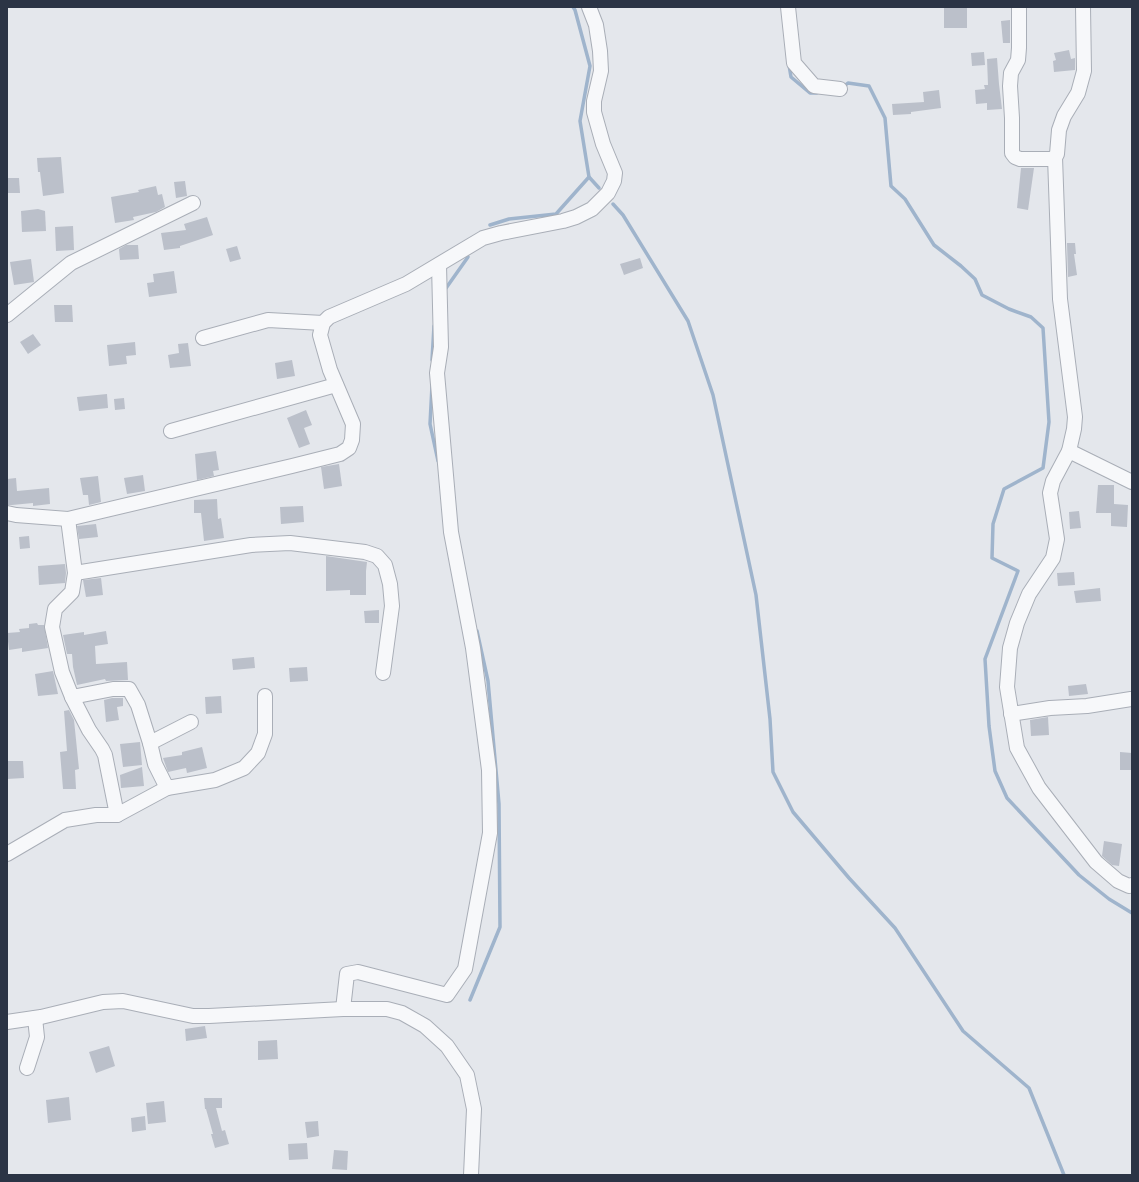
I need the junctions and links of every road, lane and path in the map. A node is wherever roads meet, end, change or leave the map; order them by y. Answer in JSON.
{"nodes":[{"id":1,"x":589,"y":7,"type":"edge"},
{"id":2,"x":788,"y":7,"type":"edge"},
{"id":3,"x":1019,"y":7,"type":"edge"},
{"id":4,"x":1083,"y":7,"type":"edge"},
{"id":5,"x":840,"y":89,"type":"dead end"},
{"id":6,"x":1055,"y":157,"type":"junction"},
{"id":7,"x":192,"y":203,"type":"dead end"},
{"id":8,"x":439,"y":265,"type":"junction"},
{"id":9,"x":7,"y":315,"type":"edge"},
{"id":10,"x":323,"y":322,"type":"junction"},
{"id":11,"x":203,"y":338,"type":"dead end"},
{"id":12,"x":336,"y":384,"type":"junction"},
{"id":13,"x":171,"y":431,"type":"dead end"},
{"id":14,"x":1068,"y":450,"type":"junction"},
{"id":15,"x":1132,"y":482,"type":"edge"},
{"id":16,"x":7,"y":513,"type":"edge"},
{"id":17,"x":68,"y":519,"type":"junction"},
{"id":18,"x":76,"y":573,"type":"junction"},
{"id":19,"x":383,"y":673,"type":"dead end"},
{"id":20,"x":265,"y":696,"type":"dead end"},
{"id":21,"x":72,"y":697,"type":"junction"},
{"id":22,"x":1131,"y":699,"type":"edge"},
{"id":23,"x":1012,"y":714,"type":"junction"},
{"id":24,"x":191,"y":722,"type":"dead end"},
{"id":25,"x":150,"y":743,"type":"junction"},
{"id":26,"x":167,"y":788,"type":"junction"},
{"id":27,"x":117,"y":815,"type":"junction"},
{"id":28,"x":7,"y":854,"type":"edge"},
{"id":29,"x":1132,"y":885,"type":"edge"},
{"id":30,"x":343,"y":1009,"type":"junction"},
{"id":31,"x":36,"y":1018,"type":"junction"},
{"id":32,"x":7,"y":1022,"type":"edge"},
{"id":33,"x":27,"y":1068,"type":"dead end"},
{"id":34,"x":471,"y":1175,"type":"edge"}],
"edges":[{"from":1,"to":8,"type":"street"},
{"from":2,"to":5,"type":"street"},
{"from":3,"to":6,"type":"street"},
{"from":4,"to":6,"type":"street"},
{"from":6,"to":14,"type":"street"},
{"from":7,"to":9,"type":"street"},
{"from":8,"to":10,"type":"street"},
{"from":8,"to":30,"type":"street"},
{"from":10,"to":11,"type":"street"},
{"from":10,"to":12,"type":"street"},
{"from":12,"to":13,"type":"street"},
{"from":12,"to":17,"type":"street"},
{"from":14,"to":15,"type":"street"},
{"from":14,"to":23,"type":"street"},
{"from":16,"to":17,"type":"street"},
{"from":17,"to":18,"type":"street"},
{"from":18,"to":19,"type":"street"},
{"from":18,"to":21,"type":"street"},
{"from":20,"to":26,"type":"street"},
{"from":21,"to":25,"type":"street"},
{"from":21,"to":27,"type":"street"},
{"from":22,"to":23,"type":"street"},
{"from":23,"to":29,"type":"street"},
{"from":24,"to":25,"type":"street"},
{"from":25,"to":26,"type":"street"},
{"from":26,"to":27,"type":"street"},
{"from":27,"to":28,"type":"street"},
{"from":30,"to":31,"type":"street"},
{"from":30,"to":34,"type":"street"},
{"from":31,"to":32,"type":"street"},
{"from":31,"to":33,"type":"street"}]}
